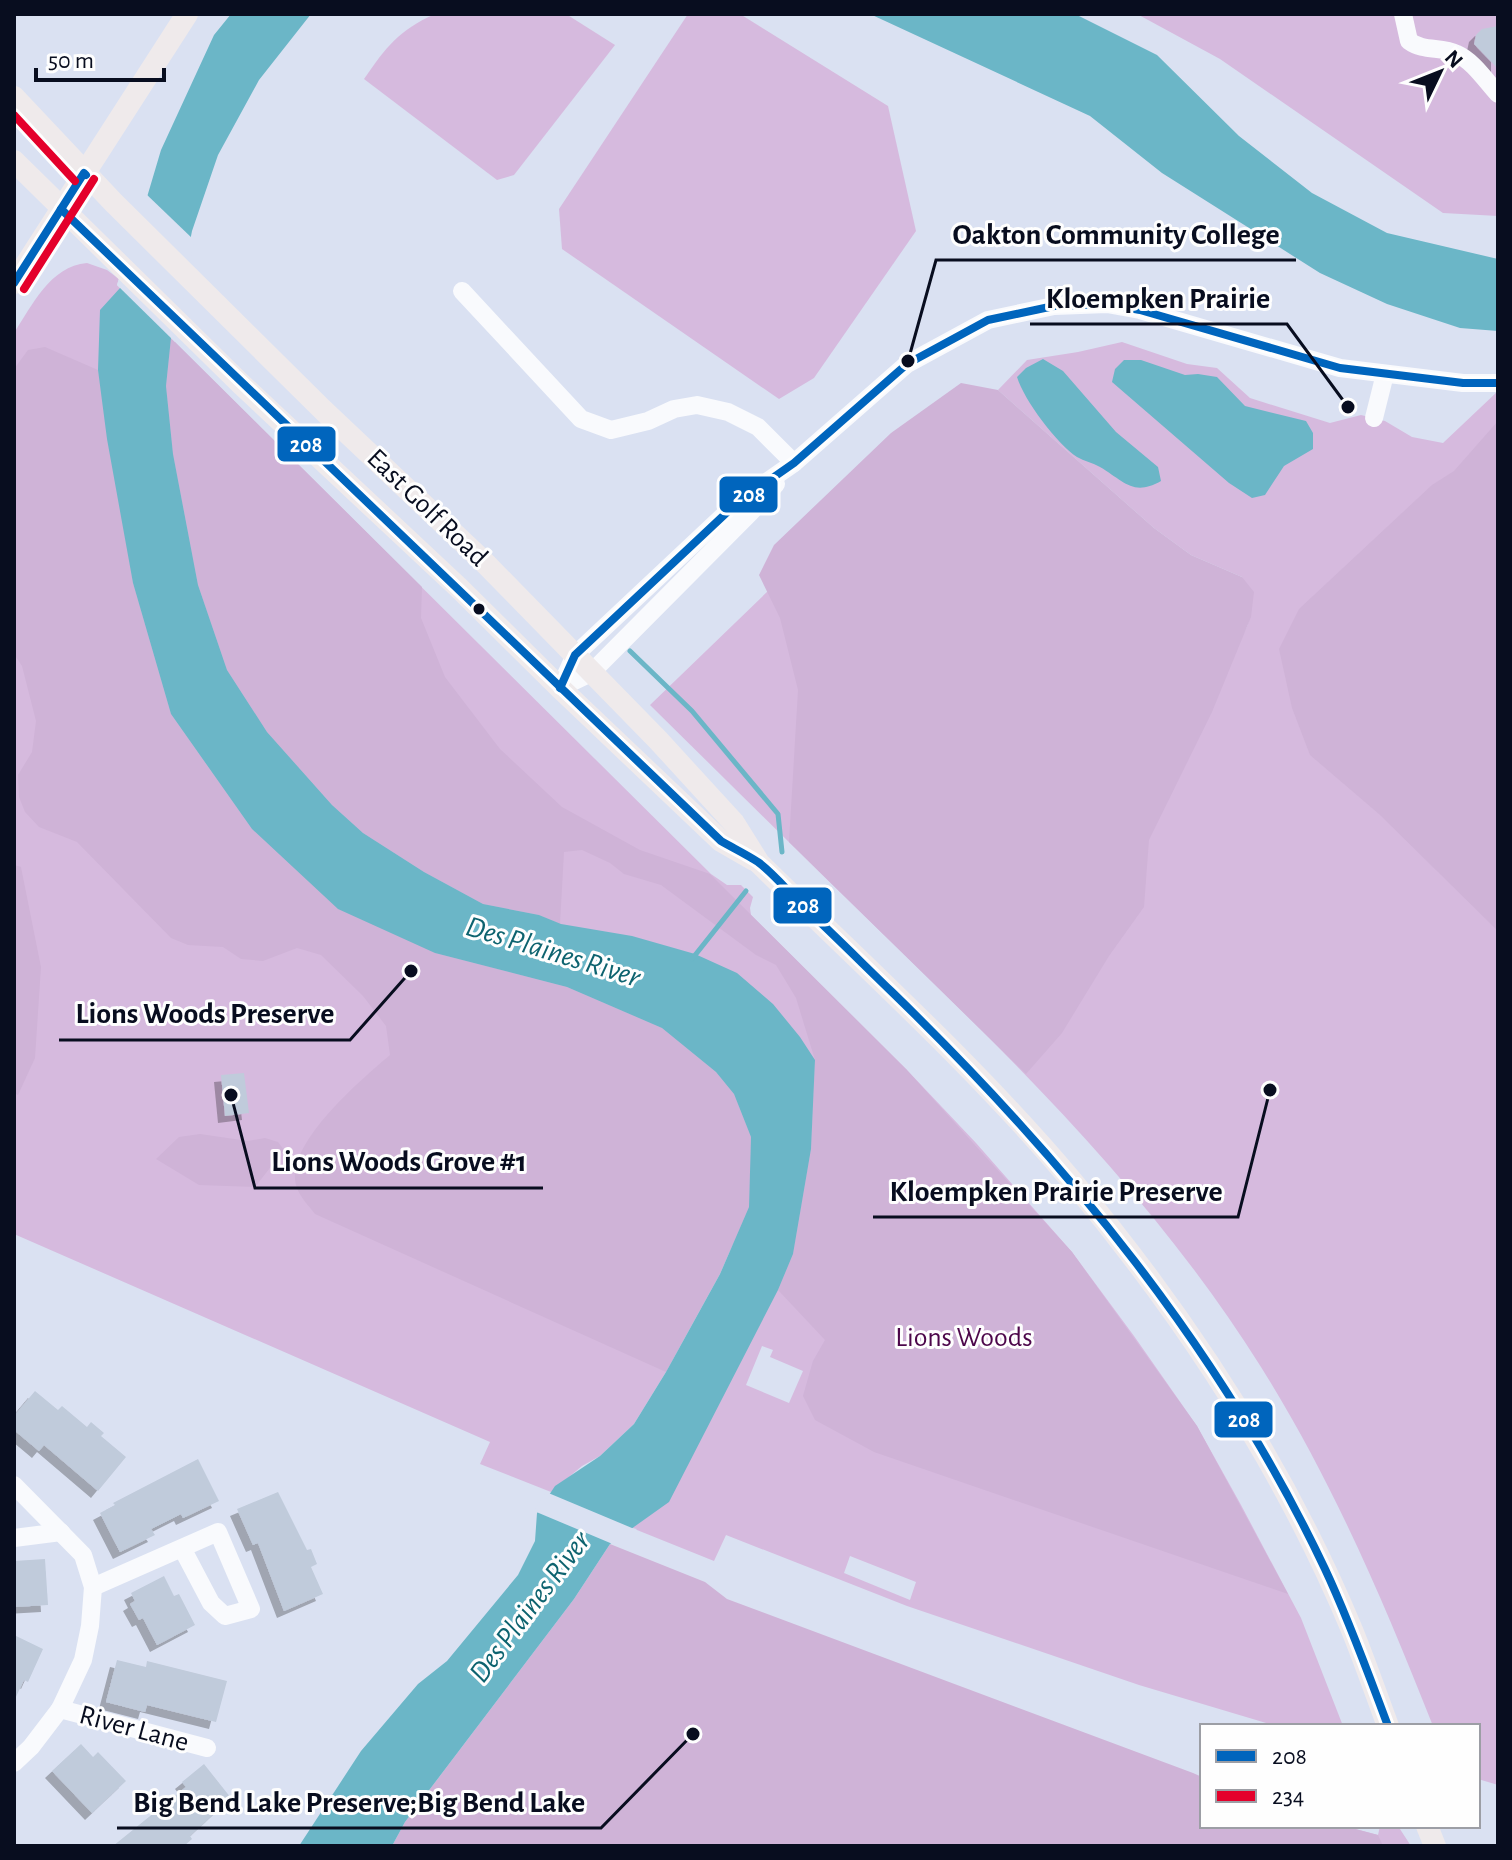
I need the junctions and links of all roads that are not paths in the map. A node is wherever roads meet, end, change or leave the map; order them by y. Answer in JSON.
{"nodes":[{"id":1,"x":187,"y":14,"type":"edge"},
{"id":2,"x":1403,"y":14,"type":"edge"},
{"id":3,"x":1498,"y":94,"type":"edge"},
{"id":4,"x":14,"y":97,"type":"edge"},
{"id":5,"x":14,"y":161,"type":"edge"},
{"id":6,"x":84,"y":173,"type":"junction"},
{"id":7,"x":61,"y":209,"type":"junction"},
{"id":8,"x":14,"y":283,"type":"edge"},
{"id":9,"x":462,"y":291,"type":"dead end"},
{"id":10,"x":1385,"y":374,"type":"junction"},
{"id":11,"x":1498,"y":383,"type":"edge"},
{"id":12,"x":1374,"y":418,"type":"dead end"},
{"id":13,"x":794,"y":463,"type":"junction"},
{"id":14,"x":575,"y":655,"type":"junction"},
{"id":15,"x":591,"y":673,"type":"junction"},
{"id":16,"x":560,"y":688,"type":"junction"},
{"id":17,"x":759,"y":863,"type":"junction"},
{"id":18,"x":14,"y":1485,"type":"edge"},
{"id":19,"x":61,"y":1532,"type":"junction"},
{"id":20,"x":14,"y":1538,"type":"edge"},
{"id":21,"x":182,"y":1548,"type":"junction"},
{"id":22,"x":93,"y":1587,"type":"junction"},
{"id":23,"x":60,"y":1709,"type":"junction"},
{"id":24,"x":1387,"y":1724,"type":"edge"},
{"id":25,"x":207,"y":1748,"type":"dead end"},
{"id":26,"x":14,"y":1763,"type":"edge"}],
"edges":[{"from":1,"to":6,"type":"main road"},
{"from":2,"to":3,"type":"street"},
{"from":4,"to":6,"type":"main road","name":"East Golf Road"},
{"from":5,"to":7,"type":"main road","name":"East Golf Road"},
{"from":6,"to":7,"type":"main road"},
{"from":6,"to":14,"type":"main road","name":"East Golf Road"},
{"from":7,"to":8,"type":"main road"},
{"from":7,"to":16,"type":"main road","name":"East Golf Road"},
{"from":9,"to":13,"type":"street"},
{"from":10,"to":11,"type":"street"},
{"from":10,"to":12,"type":"street"},
{"from":10,"to":13,"type":"street"},
{"from":13,"to":14,"type":"street"},
{"from":13,"to":15,"type":"street"},
{"from":14,"to":15,"type":"main road","name":"East Golf Road"},
{"from":14,"to":16,"type":"street"},
{"from":15,"to":16,"type":"street"},
{"from":15,"to":17,"type":"main road","name":"East Golf Road"},
{"from":16,"to":17,"type":"main road","name":"East Golf Road"},
{"from":17,"to":24,"type":"main road","name":"East Golf Road"},
{"from":18,"to":19,"type":"street"},
{"from":19,"to":20,"type":"street"},
{"from":19,"to":22,"type":"street"},
{"from":21,"to":21,"type":"street"},
{"from":21,"to":22,"type":"street"},
{"from":22,"to":23,"type":"street"},
{"from":23,"to":25,"type":"street","name":"River Lane"},
{"from":23,"to":26,"type":"street"}]}
